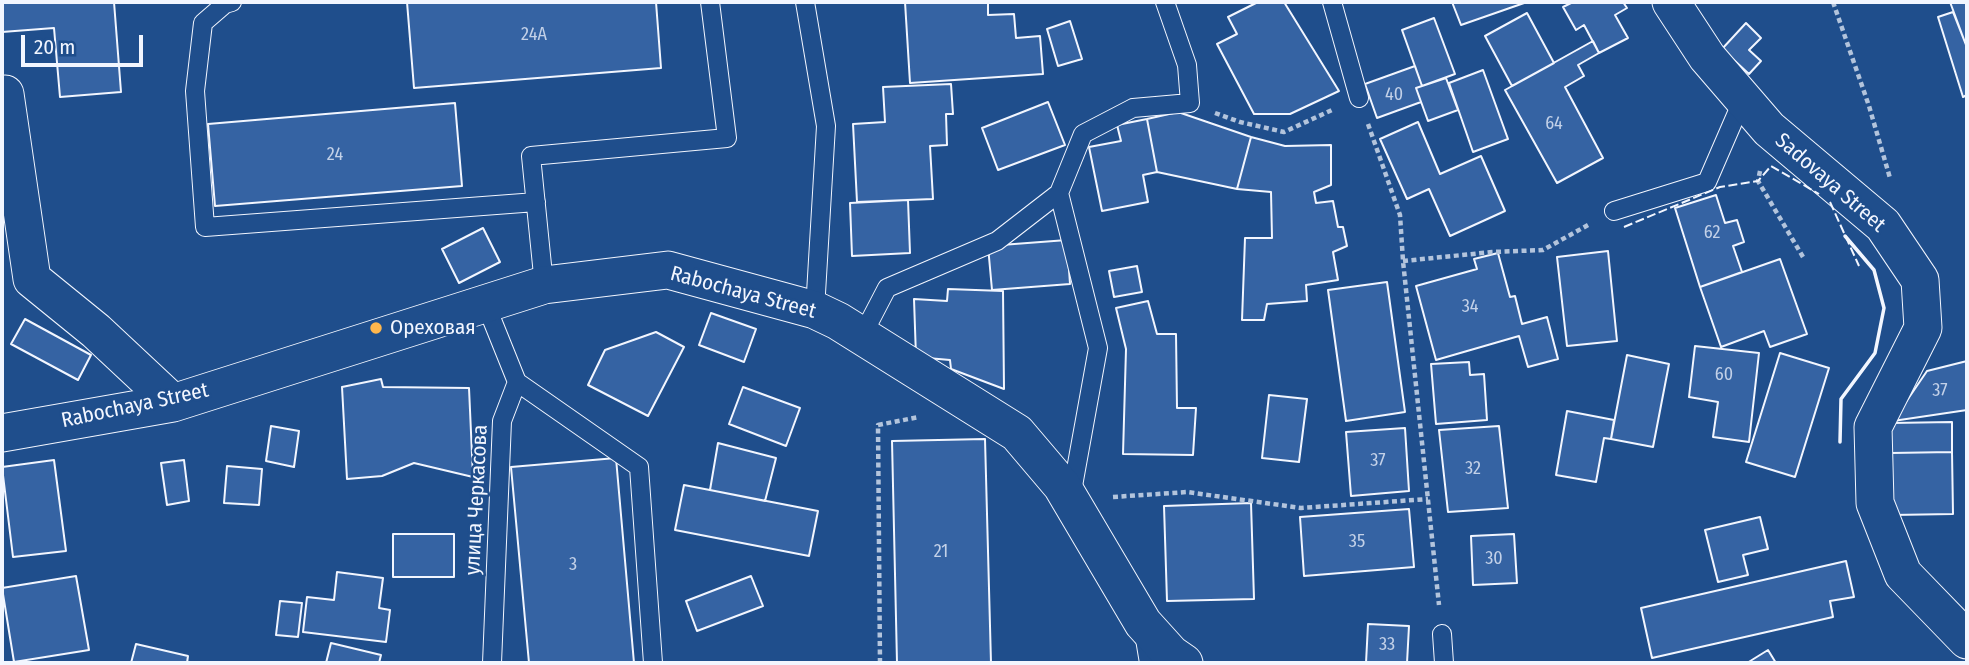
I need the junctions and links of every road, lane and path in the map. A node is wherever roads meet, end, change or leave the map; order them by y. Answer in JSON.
{"nodes":[{"id":1,"x":233,"y":2,"type":"edge"},
{"id":2,"x":710,"y":2,"type":"edge"},
{"id":3,"x":805,"y":2,"type":"edge"},
{"id":4,"x":1165,"y":2,"type":"edge"},
{"id":5,"x":1332,"y":2,"type":"edge"},
{"id":6,"x":1671,"y":2,"type":"edge"},
{"id":7,"x":1833,"y":2,"type":"edge"},
{"id":8,"x":5,"y":94,"type":"dead end"},
{"id":9,"x":1359,"y":98,"type":"junction"},
{"id":10,"x":1743,"y":99,"type":"junction"},
{"id":11,"x":1190,"y":103,"type":"junction"},
{"id":12,"x":1769,"y":129,"type":"junction"},
{"id":13,"x":1893,"y":186,"type":"dead end"},
{"id":14,"x":1059,"y":193,"type":"junction"},
{"id":15,"x":536,"y":202,"type":"junction"},
{"id":16,"x":1614,"y":211,"type":"joint"},
{"id":17,"x":1803,"y":257,"type":"dead end"},
{"id":18,"x":1403,"y":261,"type":"junction"},
{"id":19,"x":544,"y":285,"type":"junction"},
{"id":20,"x":486,"y":305,"type":"junction"},
{"id":21,"x":815,"y":310,"type":"junction"},
{"id":22,"x":862,"y":336,"type":"junction"},
{"id":23,"x":517,"y":382,"type":"junction"},
{"id":24,"x":946,"y":391,"type":"junction"},
{"id":25,"x":173,"y":403,"type":"junction"},
{"id":26,"x":2,"y":433,"type":"edge"},
{"id":27,"x":1428,"y":499,"type":"junction"},
{"id":28,"x":1070,"y":500,"type":"junction"},
{"id":29,"x":1143,"y":623,"type":"junction"},
{"id":30,"x":1442,"y":634,"type":"joint"},
{"id":31,"x":1959,"y":644,"type":"edge"},
{"id":32,"x":492,"y":663,"type":"edge"},
{"id":33,"x":653,"y":663,"type":"edge"},
{"id":34,"x":880,"y":663,"type":"edge"},
{"id":35,"x":1149,"y":663,"type":"edge"},
{"id":36,"x":1184,"y":663,"type":"edge"},
{"id":37,"x":1444,"y":663,"type":"edge"}],
"edges":[{"from":1,"to":15,"type":"lane"},
{"from":2,"to":15,"type":"lane"},
{"from":3,"to":21,"type":"lane"},
{"from":4,"to":11,"type":"lane"},
{"from":5,"to":9,"type":"lane"},
{"from":6,"to":10,"type":"street","name":"Sadovaya Street"},
{"from":7,"to":13,"type":"path"},
{"from":8,"to":25,"type":"street"},
{"from":9,"to":11,"type":"path"},
{"from":9,"to":18,"type":"path"},
{"from":10,"to":12,"type":"street","name":"Sadovaya Street"},
{"from":10,"to":16,"type":"lane"},
{"from":11,"to":14,"type":"lane"},
{"from":12,"to":17,"type":"path"},
{"from":12,"to":31,"type":"street","name":"Sadovaya Street"},
{"from":14,"to":22,"type":"lane"},
{"from":14,"to":28,"type":"lane"},
{"from":15,"to":19,"type":"lane"},
{"from":16,"to":18,"type":"path"},
{"from":18,"to":27,"type":"path"},
{"from":19,"to":20,"type":"street","name":"Rabochaya Street"},
{"from":19,"to":21,"type":"street","name":"Rabochaya Street"},
{"from":20,"to":23,"type":"lane"},
{"from":20,"to":25,"type":"street","name":"Rabochaya Street"},
{"from":21,"to":22,"type":"street","name":"Rabochaya Street"},
{"from":22,"to":24,"type":"street","name":"Rabochaya Street"},
{"from":23,"to":32,"type":"lane","name":"улица Черкасова"},
{"from":23,"to":33,"type":"lane"},
{"from":24,"to":28,"type":"street","name":"Rabochaya Street"},
{"from":24,"to":34,"type":"path"},
{"from":25,"to":26,"type":"street","name":"Rabochaya Street"},
{"from":27,"to":28,"type":"path"},
{"from":27,"to":30,"type":"path"},
{"from":28,"to":29,"type":"street","name":"Rabochaya Street"},
{"from":29,"to":35,"type":"lane"},
{"from":29,"to":36,"type":"street","name":"Rabochaya Street"},
{"from":30,"to":37,"type":"lane"}]}
